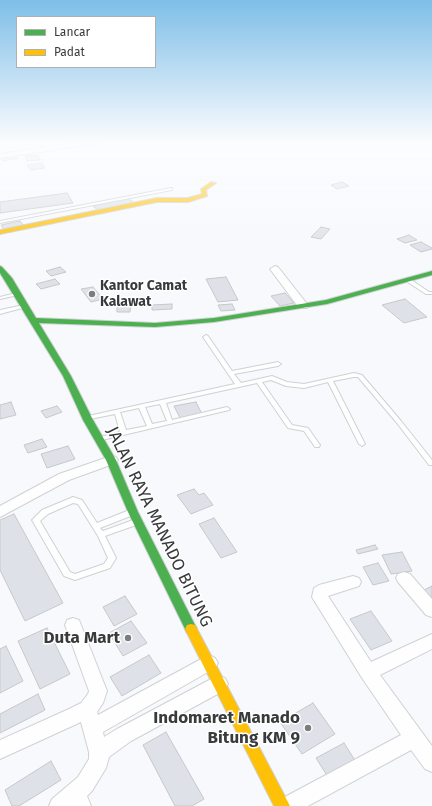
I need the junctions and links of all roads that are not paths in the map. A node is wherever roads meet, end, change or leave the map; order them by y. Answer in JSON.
{"nodes":[{"id":1,"x":213,"y":183,"type":"dead end"},
{"id":2,"x":171,"y":189,"type":"dead end"},
{"id":3,"x":0,"y":222,"type":"edge"},
{"id":4,"x":0,"y":232,"type":"edge"},
{"id":5,"x":0,"y":268,"type":"edge"},
{"id":6,"x":275,"y":269,"type":"dead end"},
{"id":7,"x":432,"y":272,"type":"edge"},
{"id":8,"x":408,"y":280,"type":"junction"},
{"id":9,"x":17,"y":293,"type":"junction"},
{"id":10,"x":432,"y":293,"type":"edge"},
{"id":11,"x":0,"y":298,"type":"edge"},
{"id":12,"x":24,"y":306,"type":"junction"},
{"id":13,"x":303,"y":306,"type":"junction"},
{"id":14,"x":0,"y":312,"type":"edge"},
{"id":15,"x":34,"y":320,"type":"junction"},
{"id":16,"x":206,"y":337,"type":"dead end"},
{"id":17,"x":278,"y":364,"type":"dead end"},
{"id":18,"x":231,"y":373,"type":"junction"},
{"id":19,"x":258,"y":381,"type":"junction"},
{"id":20,"x":330,"y":381,"type":"junction"},
{"id":21,"x":239,"y":385,"type":"junction"},
{"id":22,"x":162,"y":401,"type":"junction"},
{"id":23,"x":141,"y":406,"type":"junction"},
{"id":24,"x":227,"y":409,"type":"dead end"},
{"id":25,"x":117,"y":411,"type":"junction"},
{"id":26,"x":87,"y":418,"type":"junction"},
{"id":27,"x":170,"y":422,"type":"junction"},
{"id":28,"x":150,"y":426,"type":"junction"},
{"id":29,"x":124,"y":433,"type":"junction"},
{"id":30,"x":98,"y":439,"type":"junction"},
{"id":31,"x":362,"y":444,"type":"dead end"},
{"id":32,"x":316,"y":445,"type":"dead end"},
{"id":33,"x":111,"y":460,"type":"junction"},
{"id":34,"x":431,"y":464,"type":"dead end"},
{"id":35,"x":0,"y":512,"type":"edge"},
{"id":36,"x":133,"y":512,"type":"junction"},
{"id":37,"x":138,"y":521,"type":"junction"},
{"id":38,"x":96,"y":527,"type":"junction"},
{"id":39,"x":101,"y":535,"type":"junction"},
{"id":40,"x":404,"y":578,"type":"dead end"},
{"id":41,"x":353,"y":582,"type":"dead end"},
{"id":42,"x":432,"y":610,"type":"edge"},
{"id":43,"x":73,"y":625,"type":"dead end"},
{"id":44,"x":432,"y":641,"type":"edge"},
{"id":45,"x":209,"y":663,"type":"junction"},
{"id":46,"x":368,"y":672,"type":"junction"},
{"id":47,"x":219,"y":684,"type":"junction"},
{"id":48,"x":87,"y":709,"type":"junction"},
{"id":49,"x":93,"y":728,"type":"junction"},
{"id":50,"x":414,"y":738,"type":"junction"},
{"id":51,"x":0,"y":750,"type":"edge"},
{"id":52,"x":99,"y":752,"type":"junction"},
{"id":53,"x":432,"y":762,"type":"edge"},
{"id":54,"x":78,"y":800,"type":"edge"},
{"id":55,"x":59,"y":806,"type":"edge"},
{"id":56,"x":282,"y":806,"type":"edge"},
{"id":57,"x":288,"y":806,"type":"edge"}],
"edges":[{"from":1,"to":4,"type":"main road"},
{"from":2,"to":3,"type":"lane"},
{"from":5,"to":9,"type":"main road","name":"JALAN RAYA MANADO BITUNG"},
{"from":6,"to":13,"type":"street"},
{"from":7,"to":8,"type":"main road"},
{"from":8,"to":10,"type":"lane"},
{"from":8,"to":13,"type":"main road"},
{"from":9,"to":11,"type":"lane"},
{"from":9,"to":12,"type":"main road","name":"JALAN RAYA MANADO BITUNG"},
{"from":12,"to":14,"type":"lane"},
{"from":12,"to":15,"type":"main road","name":"JALAN RAYA MANADO BITUNG"},
{"from":13,"to":15,"type":"main road"},
{"from":15,"to":26,"type":"main road","name":"JALAN RAYA MANADO BITUNG"},
{"from":16,"to":18,"type":"lane"},
{"from":17,"to":18,"type":"lane"},
{"from":18,"to":21,"type":"lane"},
{"from":19,"to":20,"type":"lane"},
{"from":19,"to":21,"type":"lane"},
{"from":19,"to":32,"type":"lane"},
{"from":20,"to":31,"type":"lane"},
{"from":20,"to":34,"type":"lane"},
{"from":21,"to":22,"type":"lane"},
{"from":22,"to":23,"type":"lane"},
{"from":22,"to":27,"type":"lane"},
{"from":23,"to":25,"type":"lane"},
{"from":23,"to":28,"type":"lane"},
{"from":24,"to":27,"type":"lane"},
{"from":25,"to":26,"type":"lane"},
{"from":25,"to":29,"type":"lane"},
{"from":26,"to":30,"type":"main road","name":"JALAN RAYA MANADO BITUNG"},
{"from":27,"to":28,"type":"lane"},
{"from":28,"to":29,"type":"lane"},
{"from":29,"to":30,"type":"lane"},
{"from":30,"to":33,"type":"main road","name":"JALAN RAYA MANADO BITUNG"},
{"from":33,"to":35,"type":"street"},
{"from":33,"to":36,"type":"main road","name":"JALAN RAYA MANADO BITUNG"},
{"from":36,"to":37,"type":"main road","name":"JALAN RAYA MANADO BITUNG"},
{"from":36,"to":38,"type":"lane"},
{"from":37,"to":39,"type":"lane"},
{"from":37,"to":45,"type":"main road","name":"JALAN RAYA MANADO BITUNG"},
{"from":38,"to":39,"type":"lane"},
{"from":38,"to":39,"type":"lane"},
{"from":40,"to":42,"type":"street"},
{"from":41,"to":46,"type":"street"},
{"from":43,"to":48,"type":"street"},
{"from":44,"to":46,"type":"street"},
{"from":45,"to":47,"type":"main road","name":"JALAN RAYA MANADO BITUNG"},
{"from":45,"to":49,"type":"street"},
{"from":46,"to":50,"type":"street"},
{"from":47,"to":52,"type":"street"},
{"from":47,"to":56,"type":"main road","name":"JALAN RAYA MANADO BITUNG"},
{"from":48,"to":49,"type":"street"},
{"from":48,"to":51,"type":"street"},
{"from":49,"to":52,"type":"street"},
{"from":50,"to":53,"type":"street"},
{"from":50,"to":57,"type":"street"},
{"from":52,"to":54,"type":"street"},
{"from":54,"to":55,"type":"street"}]}
